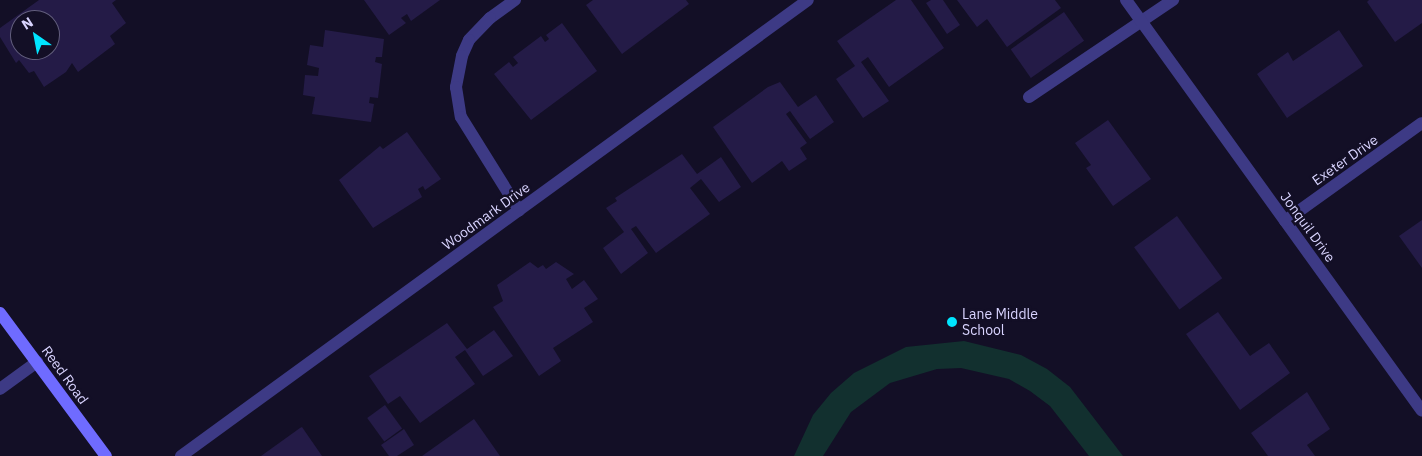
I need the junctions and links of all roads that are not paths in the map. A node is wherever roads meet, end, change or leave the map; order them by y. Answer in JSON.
{"nodes":[{"id":1,"x":515,"y":0,"type":"edge"},
{"id":2,"x":808,"y":0,"type":"edge"},
{"id":3,"x":1126,"y":0,"type":"edge"},
{"id":4,"x":1174,"y":0,"type":"edge"},
{"id":5,"x":1142,"y":23,"type":"junction"},
{"id":6,"x":1029,"y":97,"type":"dead end"},
{"id":7,"x":1422,"y":123,"type":"edge"},
{"id":8,"x":519,"y":210,"type":"junction"},
{"id":9,"x":1285,"y":221,"type":"junction"},
{"id":10,"x":0,"y":312,"type":"edge"},
{"id":11,"x":37,"y":362,"type":"junction"},
{"id":12,"x":0,"y":389,"type":"edge"},
{"id":13,"x":1422,"y":411,"type":"edge"},
{"id":14,"x":106,"y":456,"type":"edge"},
{"id":15,"x":181,"y":456,"type":"edge"}],
"edges":[{"from":1,"to":8,"type":"street"},
{"from":2,"to":8,"type":"street","name":"Woodmark Drive"},
{"from":3,"to":5,"type":"street","name":"Jonquil Drive"},
{"from":4,"to":5,"type":"street"},
{"from":5,"to":6,"type":"street"},
{"from":5,"to":9,"type":"street","name":"Jonquil Drive"},
{"from":7,"to":9,"type":"street","name":"Exeter Drive"},
{"from":8,"to":15,"type":"street","name":"Woodmark Drive"},
{"from":9,"to":13,"type":"street","name":"Jonquil Drive"},
{"from":10,"to":11,"type":"main road","name":"Reed Road"},
{"from":11,"to":12,"type":"street"},
{"from":11,"to":14,"type":"main road","name":"Reed Road"}]}
